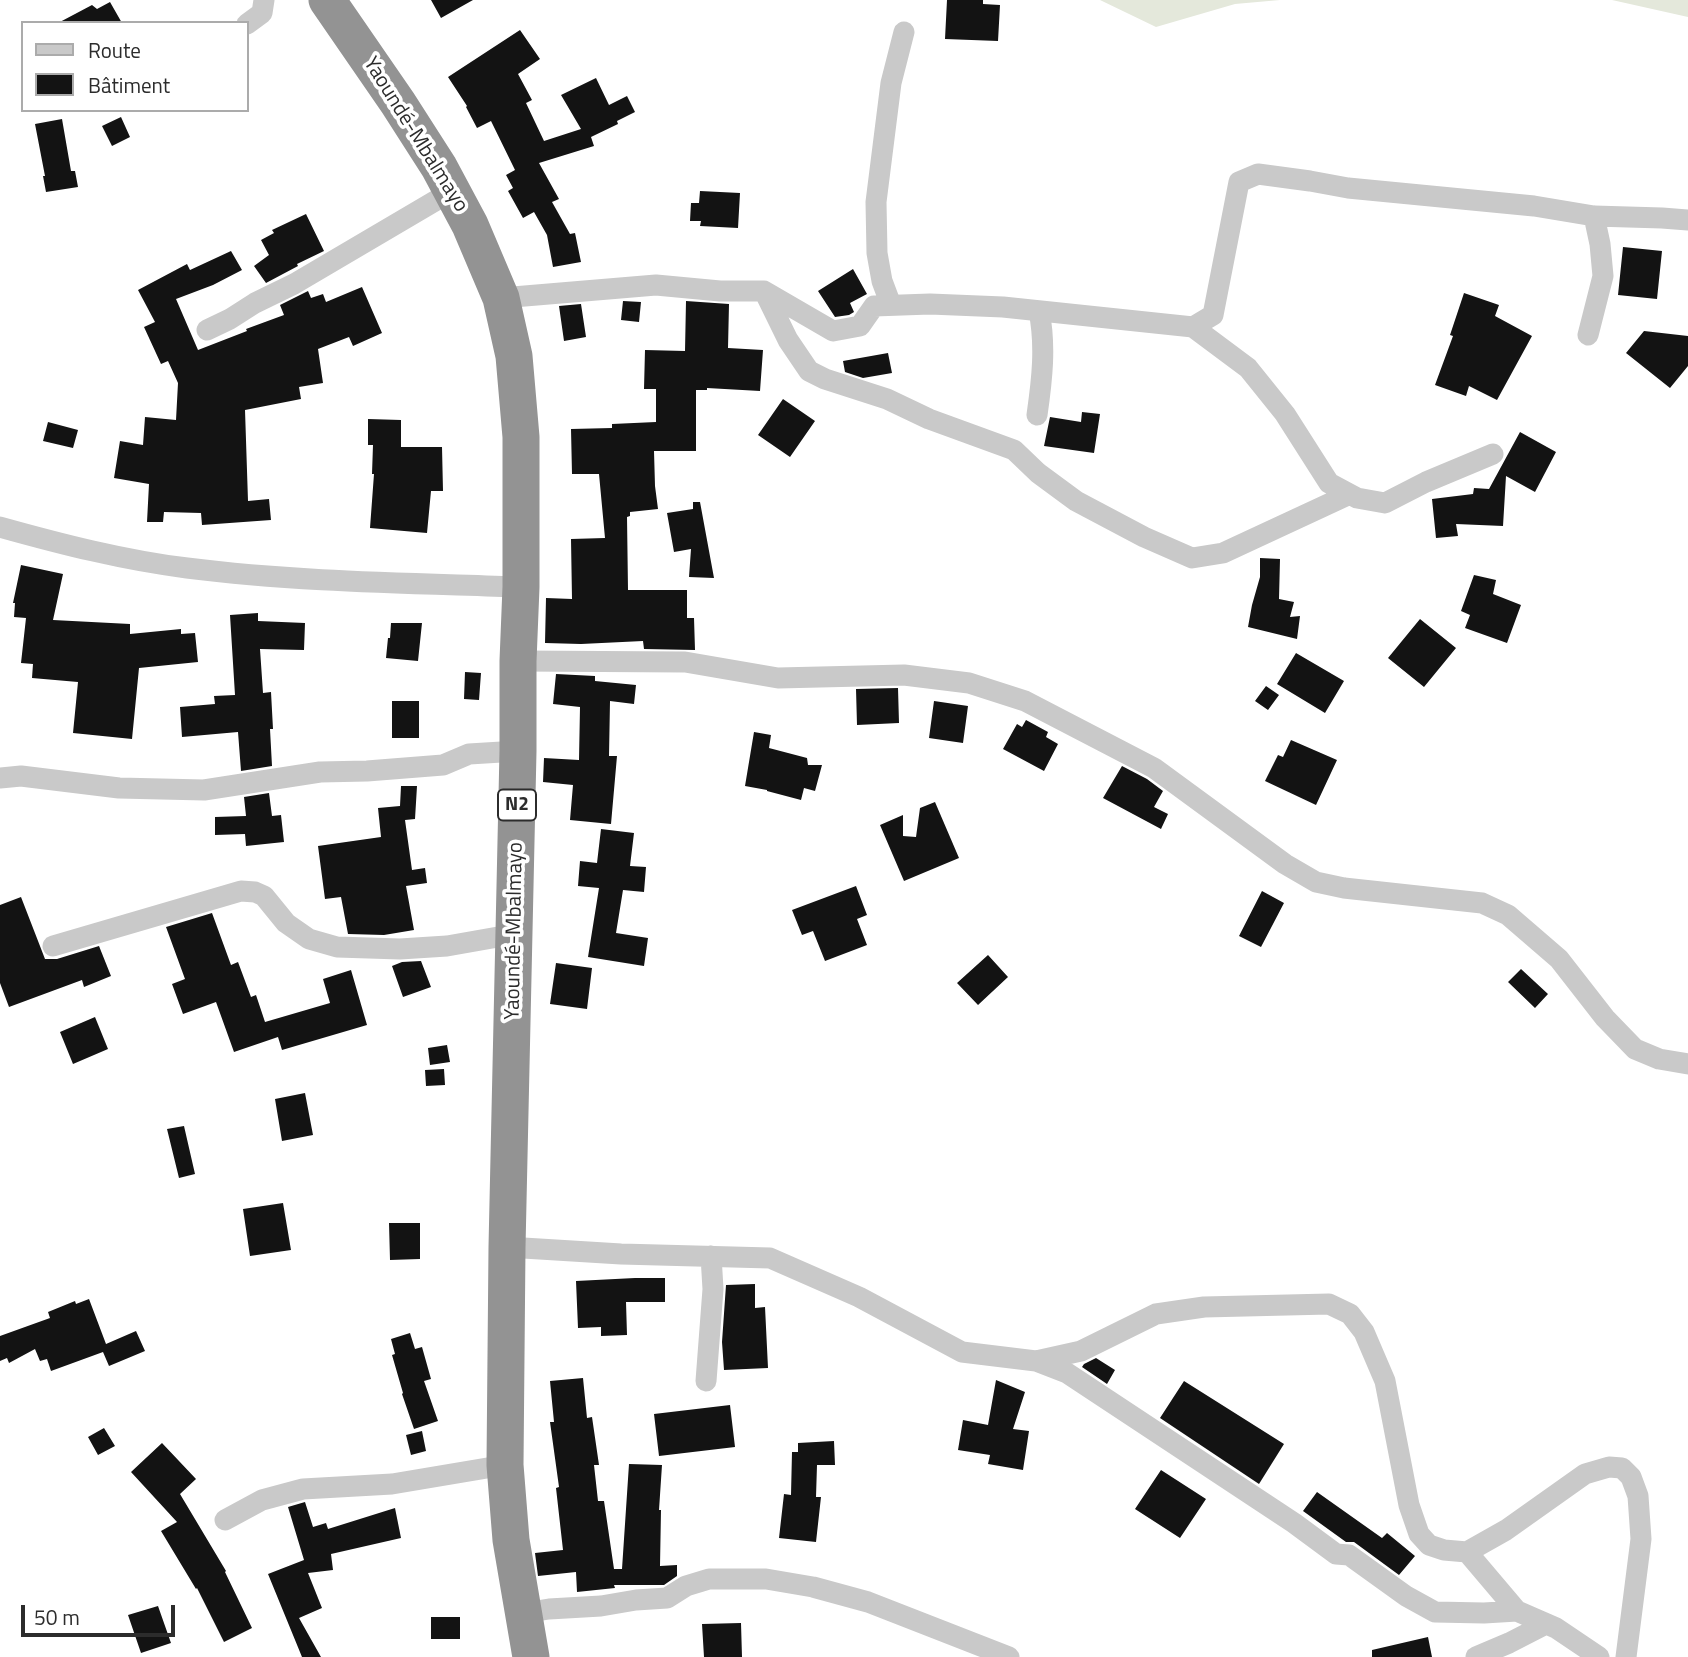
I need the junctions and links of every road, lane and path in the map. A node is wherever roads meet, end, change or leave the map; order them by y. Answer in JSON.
{"nodes":[{"id":1,"x":264,"y":0,"type":"edge"},
{"id":2,"x":327,"y":0,"type":"edge"},
{"id":3,"x":248,"y":23,"type":"edge"},
{"id":4,"x":904,"y":32,"type":"dead end"},
{"id":5,"x":452,"y":191,"type":"junction"},
{"id":6,"x":1594,"y":216,"type":"junction"},
{"id":7,"x":1688,"y":220,"type":"edge"},
{"id":8,"x":764,"y":291,"type":"junction"},
{"id":9,"x":500,"y":298,"type":"junction"},
{"id":10,"x":891,"y":305,"type":"junction"},
{"id":11,"x":1039,"y":311,"type":"junction"},
{"id":12,"x":1193,"y":327,"type":"junction"},
{"id":13,"x":207,"y":330,"type":"dead end"},
{"id":14,"x":1588,"y":335,"type":"dead end"},
{"id":15,"x":1037,"y":415,"type":"dead end"},
{"id":16,"x":1493,"y":454,"type":"dead end"},
{"id":17,"x":1350,"y":494,"type":"junction"},
{"id":18,"x":0,"y":527,"type":"edge"},
{"id":19,"x":521,"y":587,"type":"junction"},
{"id":20,"x":517,"y":661,"type":"junction"},
{"id":21,"x":518,"y":751,"type":"junction"},
{"id":22,"x":0,"y":778,"type":"edge"},
{"id":23,"x":515,"y":934,"type":"junction"},
{"id":24,"x":53,"y":946,"type":"dead end"},
{"id":25,"x":1688,"y":1063,"type":"edge"},
{"id":26,"x":507,"y":1247,"type":"junction"},
{"id":27,"x":711,"y":1256,"type":"junction"},
{"id":28,"x":1036,"y":1361,"type":"junction"},
{"id":29,"x":706,"y":1381,"type":"dead end"},
{"id":30,"x":505,"y":1465,"type":"junction"},
{"id":31,"x":225,"y":1520,"type":"dead end"},
{"id":32,"x":1467,"y":1552,"type":"junction"},
{"id":33,"x":1517,"y":1611,"type":"junction"},
{"id":34,"x":524,"y":1613,"type":"junction"},
{"id":35,"x":1546,"y":1624,"type":"junction"},
{"id":36,"x":531,"y":1657,"type":"edge"},
{"id":37,"x":1009,"y":1657,"type":"edge"},
{"id":38,"x":1476,"y":1657,"type":"edge"},
{"id":39,"x":1600,"y":1657,"type":"edge"},
{"id":40,"x":1626,"y":1657,"type":"edge"}],
"edges":[{"from":1,"to":3,"type":"street"},
{"from":2,"to":5,"type":"highway","name":"Yaoundé-Mbalmayo","number":"N2"},
{"from":4,"to":10,"type":"street"},
{"from":5,"to":9,"type":"highway","name":"Yaoundé-Mbalmayo","number":"N2"},
{"from":5,"to":13,"type":"street"},
{"from":6,"to":7,"type":"street"},
{"from":6,"to":12,"type":"street"},
{"from":6,"to":14,"type":"street"},
{"from":8,"to":9,"type":"street"},
{"from":8,"to":10,"type":"street"},
{"from":8,"to":17,"type":"street"},
{"from":9,"to":19,"type":"highway","name":"Yaoundé-Mbalmayo","number":"N2"},
{"from":10,"to":11,"type":"street"},
{"from":11,"to":12,"type":"street"},
{"from":11,"to":15,"type":"street"},
{"from":12,"to":17,"type":"street"},
{"from":16,"to":17,"type":"street"},
{"from":18,"to":19,"type":"street"},
{"from":19,"to":20,"type":"highway","name":"Yaoundé-Mbalmayo","number":"N2"},
{"from":20,"to":21,"type":"highway","name":"Yaoundé-Mbalmayo","number":"N2"},
{"from":20,"to":25,"type":"street"},
{"from":21,"to":22,"type":"street"},
{"from":21,"to":23,"type":"highway","name":"Yaoundé-Mbalmayo","number":"N2"},
{"from":23,"to":24,"type":"street"},
{"from":23,"to":26,"type":"highway","name":"Yaoundé-Mbalmayo","number":"N2"},
{"from":26,"to":27,"type":"street"},
{"from":26,"to":30,"type":"highway","name":"Yaoundé-Mbalmayo","number":"N2"},
{"from":27,"to":28,"type":"street"},
{"from":27,"to":29,"type":"street"},
{"from":28,"to":32,"type":"street"},
{"from":28,"to":33,"type":"street"},
{"from":30,"to":31,"type":"street"},
{"from":30,"to":34,"type":"highway","name":"Yaoundé-Mbalmayo","number":"N2"},
{"from":32,"to":33,"type":"street"},
{"from":32,"to":40,"type":"street"},
{"from":33,"to":35,"type":"street"},
{"from":34,"to":36,"type":"highway","name":"Yaoundé-Mbalmayo","number":"N2"},
{"from":34,"to":37,"type":"street"},
{"from":35,"to":38,"type":"street"},
{"from":35,"to":39,"type":"street"}]}
